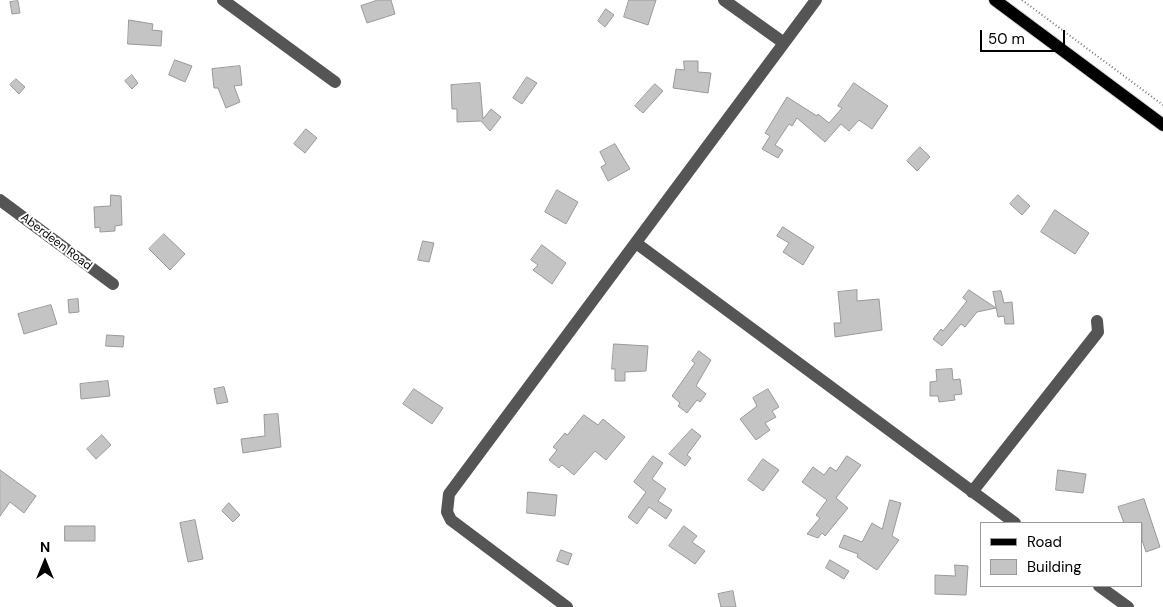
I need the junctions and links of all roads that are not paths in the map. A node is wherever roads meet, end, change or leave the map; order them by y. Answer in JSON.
{"nodes":[{"id":1,"x":223,"y":0,"type":"edge"},
{"id":2,"x":724,"y":0,"type":"edge"},
{"id":3,"x":816,"y":0,"type":"edge"},
{"id":4,"x":995,"y":0,"type":"edge"},
{"id":5,"x":784,"y":43,"type":"junction"},
{"id":6,"x":335,"y":82,"type":"dead end"},
{"id":7,"x":1163,"y":124,"type":"edge"},
{"id":8,"x":0,"y":200,"type":"edge"},
{"id":9,"x":636,"y":243,"type":"junction"},
{"id":10,"x":113,"y":284,"type":"dead end"},
{"id":11,"x":1096,"y":321,"type":"dead end"},
{"id":12,"x":972,"y":492,"type":"junction"},
{"id":13,"x":1014,"y":522,"type":"edge"},
{"id":14,"x":1100,"y":587,"type":"edge"},
{"id":15,"x":567,"y":607,"type":"edge"},
{"id":16,"x":1128,"y":607,"type":"edge"}],
"edges":[{"from":1,"to":6,"type":"street"},
{"from":2,"to":5,"type":"street"},
{"from":3,"to":5,"type":"street"},
{"from":4,"to":7,"type":"main road"},
{"from":5,"to":9,"type":"street"},
{"from":8,"to":10,"type":"street","name":"Aberdeen Road"},
{"from":9,"to":12,"type":"street"},
{"from":9,"to":15,"type":"street"},
{"from":11,"to":12,"type":"street"},
{"from":12,"to":13,"type":"street"},
{"from":14,"to":16,"type":"street"}]}
